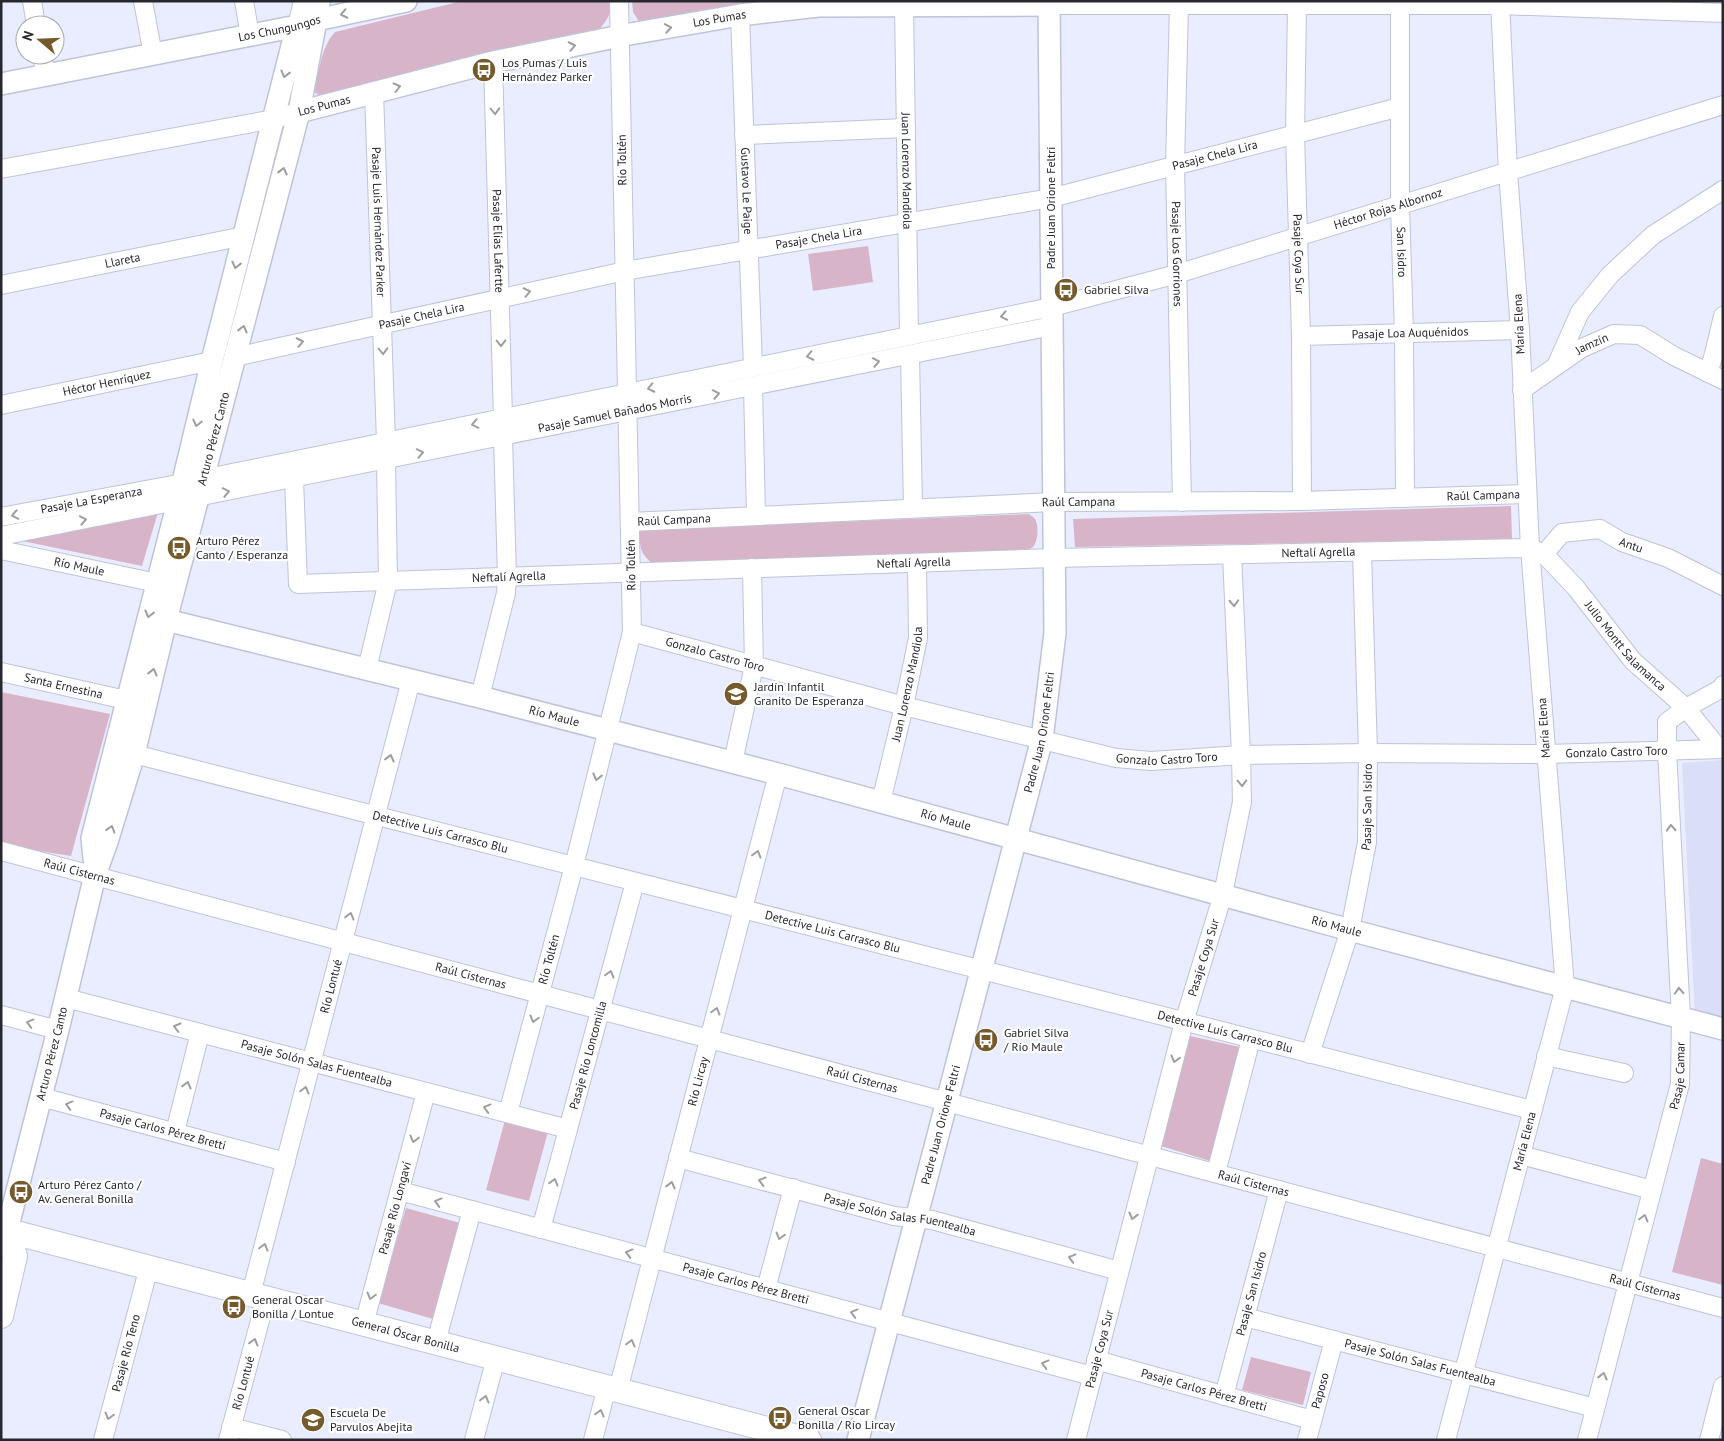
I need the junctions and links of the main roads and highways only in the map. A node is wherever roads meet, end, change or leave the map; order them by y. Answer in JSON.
{"nodes":[{"id":1,"x":3,"y":1233,"type":"edge"},
{"id":2,"x":1,"y":1316,"type":"edge"},
{"id":3,"x":810,"y":1440,"type":"edge"}],
"edges":[{"from":1,"to":2,"type":"main road"},
{"from":1,"to":3,"type":"main road","name":"General Óscar Bonilla"}]}
